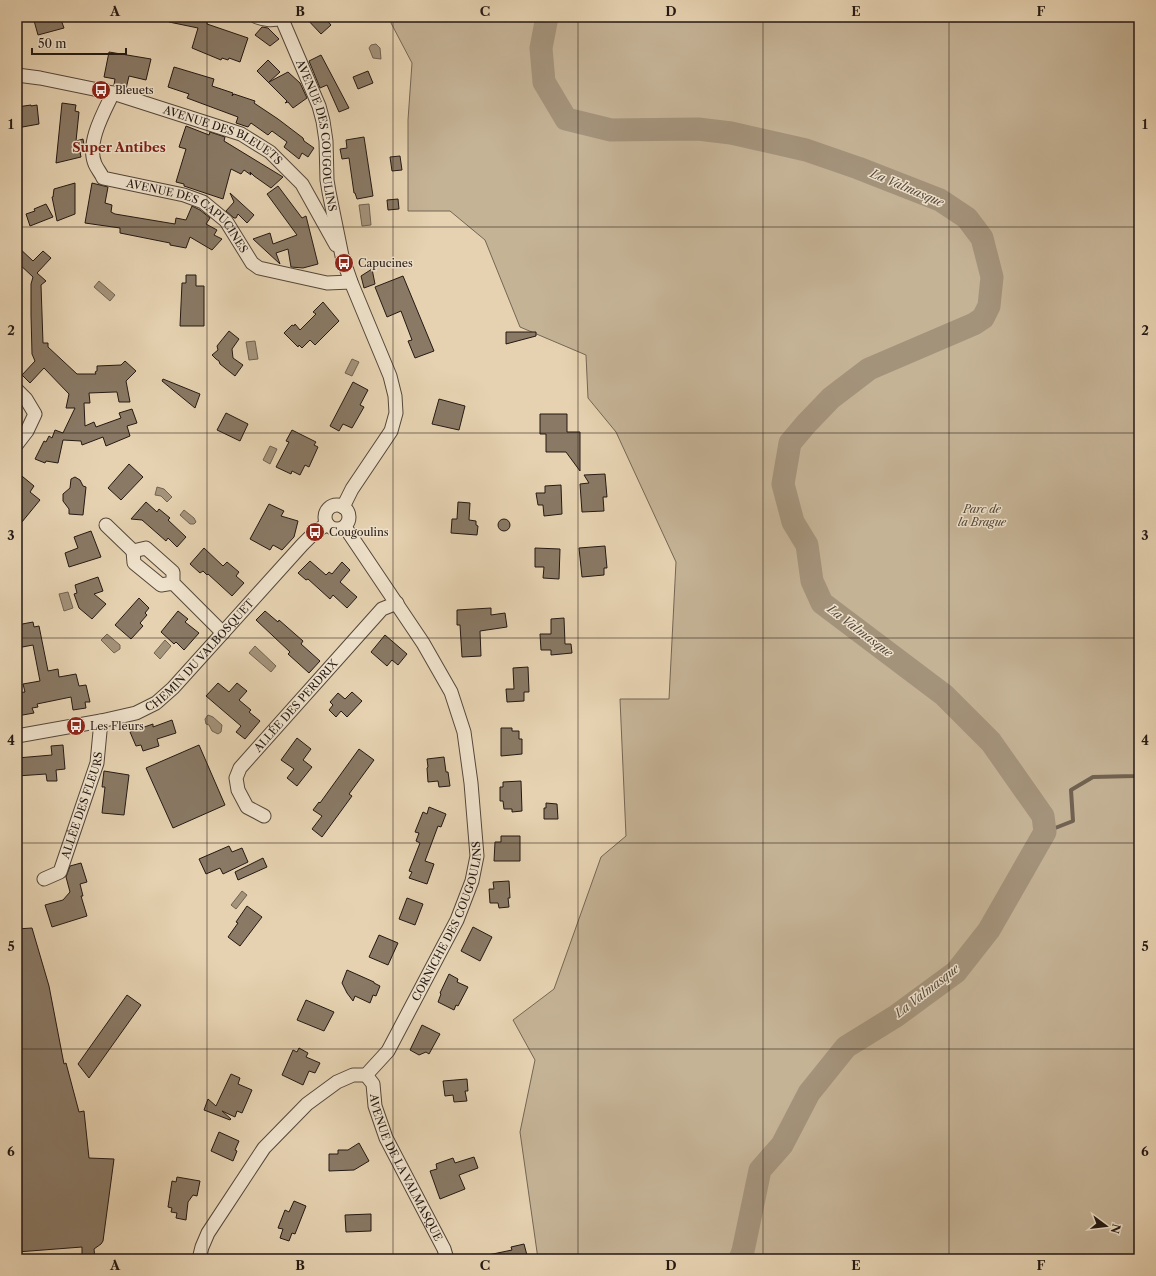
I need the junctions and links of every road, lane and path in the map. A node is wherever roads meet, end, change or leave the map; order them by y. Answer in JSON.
{"nodes":[{"id":1,"x":257,"y":17,"type":"edge"},
{"id":2,"x":281,"y":18,"type":"edge"},
{"id":3,"x":17,"y":75,"type":"edge"},
{"id":4,"x":113,"y":93,"type":"junction"},
{"id":5,"x":330,"y":224,"type":"junction"},
{"id":6,"x":351,"y":282,"type":"junction"},
{"id":7,"x":17,"y":390,"type":"edge"},
{"id":8,"x":17,"y":444,"type":"edge"},
{"id":9,"x":343,"y":507,"type":"junction"},
{"id":10,"x":327,"y":524,"type":"junction"},
{"id":11,"x":106,"y":525,"type":"dead end"},
{"id":12,"x":345,"y":527,"type":"junction"},
{"id":13,"x":133,"y":551,"type":"junction"},
{"id":14,"x":173,"y":583,"type":"junction"},
{"id":15,"x":397,"y":603,"type":"junction"},
{"id":16,"x":223,"y":632,"type":"junction"},
{"id":17,"x":101,"y":721,"type":"junction"},
{"id":18,"x":17,"y":736,"type":"edge"},
{"id":19,"x":264,"y":816,"type":"dead end"},
{"id":20,"x":44,"y":879,"type":"dead end"},
{"id":21,"x":366,"y":1075,"type":"junction"},
{"id":22,"x":199,"y":1259,"type":"edge"},
{"id":23,"x":447,"y":1259,"type":"edge"}],
"edges":[{"from":1,"to":2,"type":"street"},
{"from":2,"to":5,"type":"street","name":"AVENUE DES COUGOULINS"},
{"from":3,"to":4,"type":"street","name":"AVENUE DES BLEUETS"},
{"from":4,"to":5,"type":"street","name":"AVENUE DES BLEUETS"},
{"from":4,"to":6,"type":"street","name":"AVENUE DES CAPUCINES"},
{"from":5,"to":6,"type":"street","name":"AVENUE DES BLEUETS"},
{"from":6,"to":9,"type":"street"},
{"from":7,"to":8,"type":"street"},
{"from":9,"to":10,"type":"street"},
{"from":9,"to":12,"type":"street"},
{"from":10,"to":12,"type":"street"},
{"from":10,"to":16,"type":"street","name":"CHEMIN DU VALBOSQUET"},
{"from":11,"to":13,"type":"street"},
{"from":12,"to":15,"type":"street","name":"CORNICHE DES COUGOULINS"},
{"from":13,"to":14,"type":"street"},
{"from":13,"to":14,"type":"street"},
{"from":14,"to":16,"type":"street"},
{"from":15,"to":19,"type":"street","name":"ALLÉE DES PERDRIX"},
{"from":15,"to":21,"type":"street","name":"CORNICHE DES COUGOULINS"},
{"from":16,"to":17,"type":"street","name":"CHEMIN DU VALBOSQUET"},
{"from":17,"to":18,"type":"street","name":"CHEMIN DU VALBOSQUET"},
{"from":17,"to":20,"type":"street","name":"ALLÉE DES FLEURS"},
{"from":21,"to":22,"type":"street"},
{"from":21,"to":23,"type":"street","name":"AVENUE DE LA VALMASQUE"}]}
